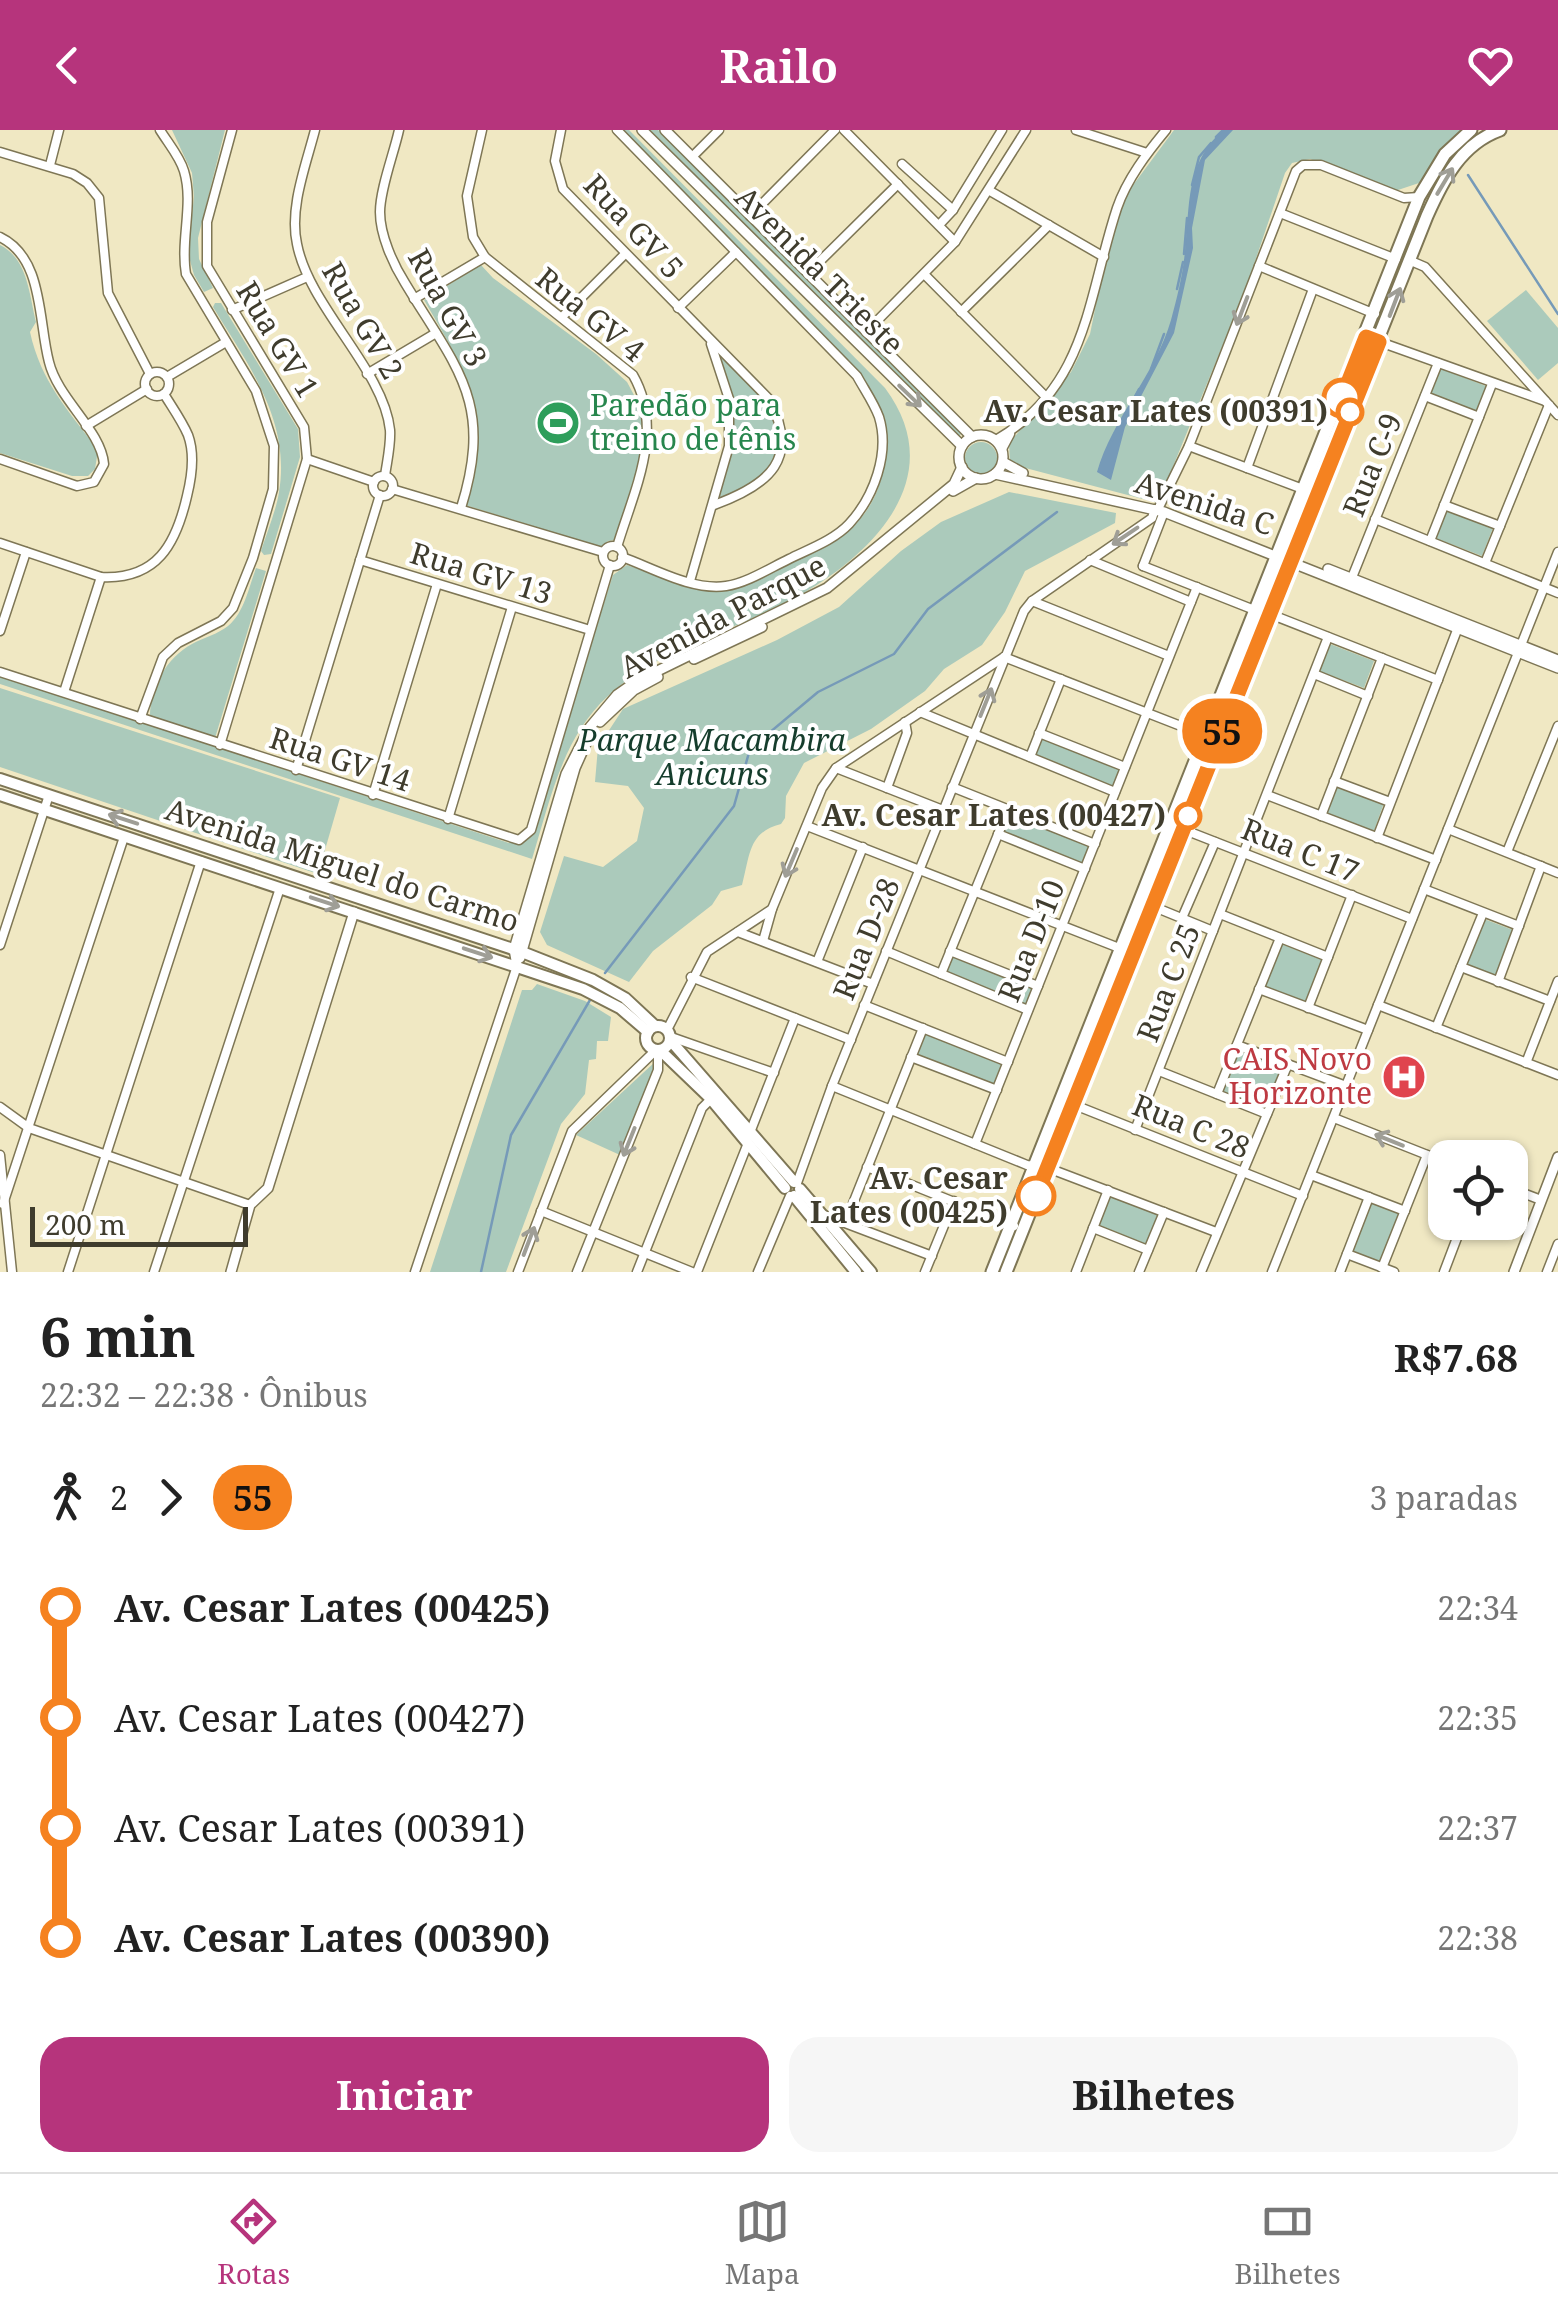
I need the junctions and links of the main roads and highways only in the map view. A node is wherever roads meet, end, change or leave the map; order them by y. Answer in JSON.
{"nodes":[{"id":1,"x":1471,"y":130,"type":"edge"},
{"id":2,"x":1500,"y":130,"type":"edge"},
{"id":3,"x":1373,"y":339,"type":"junction"},
{"id":4,"x":1310,"y":492,"type":"junction"},
{"id":5,"x":1263,"y":612,"type":"junction"},
{"id":6,"x":0,"y":779,"type":"edge"},
{"id":7,"x":0,"y":795,"type":"edge"},
{"id":8,"x":1177,"y":827,"type":"junction"},
{"id":9,"x":354,"y":912,"type":"junction"},
{"id":10,"x":415,"y":914,"type":"junction"},
{"id":11,"x":1127,"y":951,"type":"junction"},
{"id":12,"x":651,"y":1029,"type":"junction"},
{"id":13,"x":670,"y":1036,"type":"junction"},
{"id":14,"x":658,"y":1051,"type":"junction"},
{"id":15,"x":793,"y":1189,"type":"junction"},
{"id":16,"x":1017,"y":1227,"type":"junction"},
{"id":17,"x":856,"y":1272,"type":"edge"},
{"id":18,"x":870,"y":1272,"type":"edge"},
{"id":19,"x":992,"y":1272,"type":"edge"},
{"id":20,"x":1006,"y":1272,"type":"edge"}],
"edges":[{"from":1,"to":3,"type":"main road"},
{"from":3,"to":2,"type":"main road","one_way":true},
{"from":3,"to":4,"type":"main road"},
{"from":4,"to":5,"type":"main road"},
{"from":4,"to":5,"type":"main road"},
{"from":5,"to":8,"type":"main road"},
{"from":10,"to":6,"type":"main road","name":"Avenida Miguel do Carmo","one_way":true},
{"from":7,"to":9,"type":"main road","name":"Avenida Miguel do Carmo","one_way":true},
{"from":8,"to":11,"type":"main road"},
{"from":8,"to":11,"type":"main road"},
{"from":9,"to":10,"type":"main road"},
{"from":9,"to":12,"type":"main road","name":"Avenida Miguel do Carmo","one_way":true},
{"from":10,"to":12,"type":"main road","name":"Avenida Miguel do Carmo"},
{"from":11,"to":16,"type":"main road"},
{"from":12,"to":13,"type":"main road"},
{"from":12,"to":14,"type":"main road"},
{"from":13,"to":14,"type":"main road"},
{"from":13,"to":15,"type":"main road"},
{"from":14,"to":15,"type":"main road"},
{"from":15,"to":17,"type":"main road"},
{"from":15,"to":18,"type":"main road"},
{"from":16,"to":19,"type":"main road"},
{"from":16,"to":20,"type":"main road"}]}
